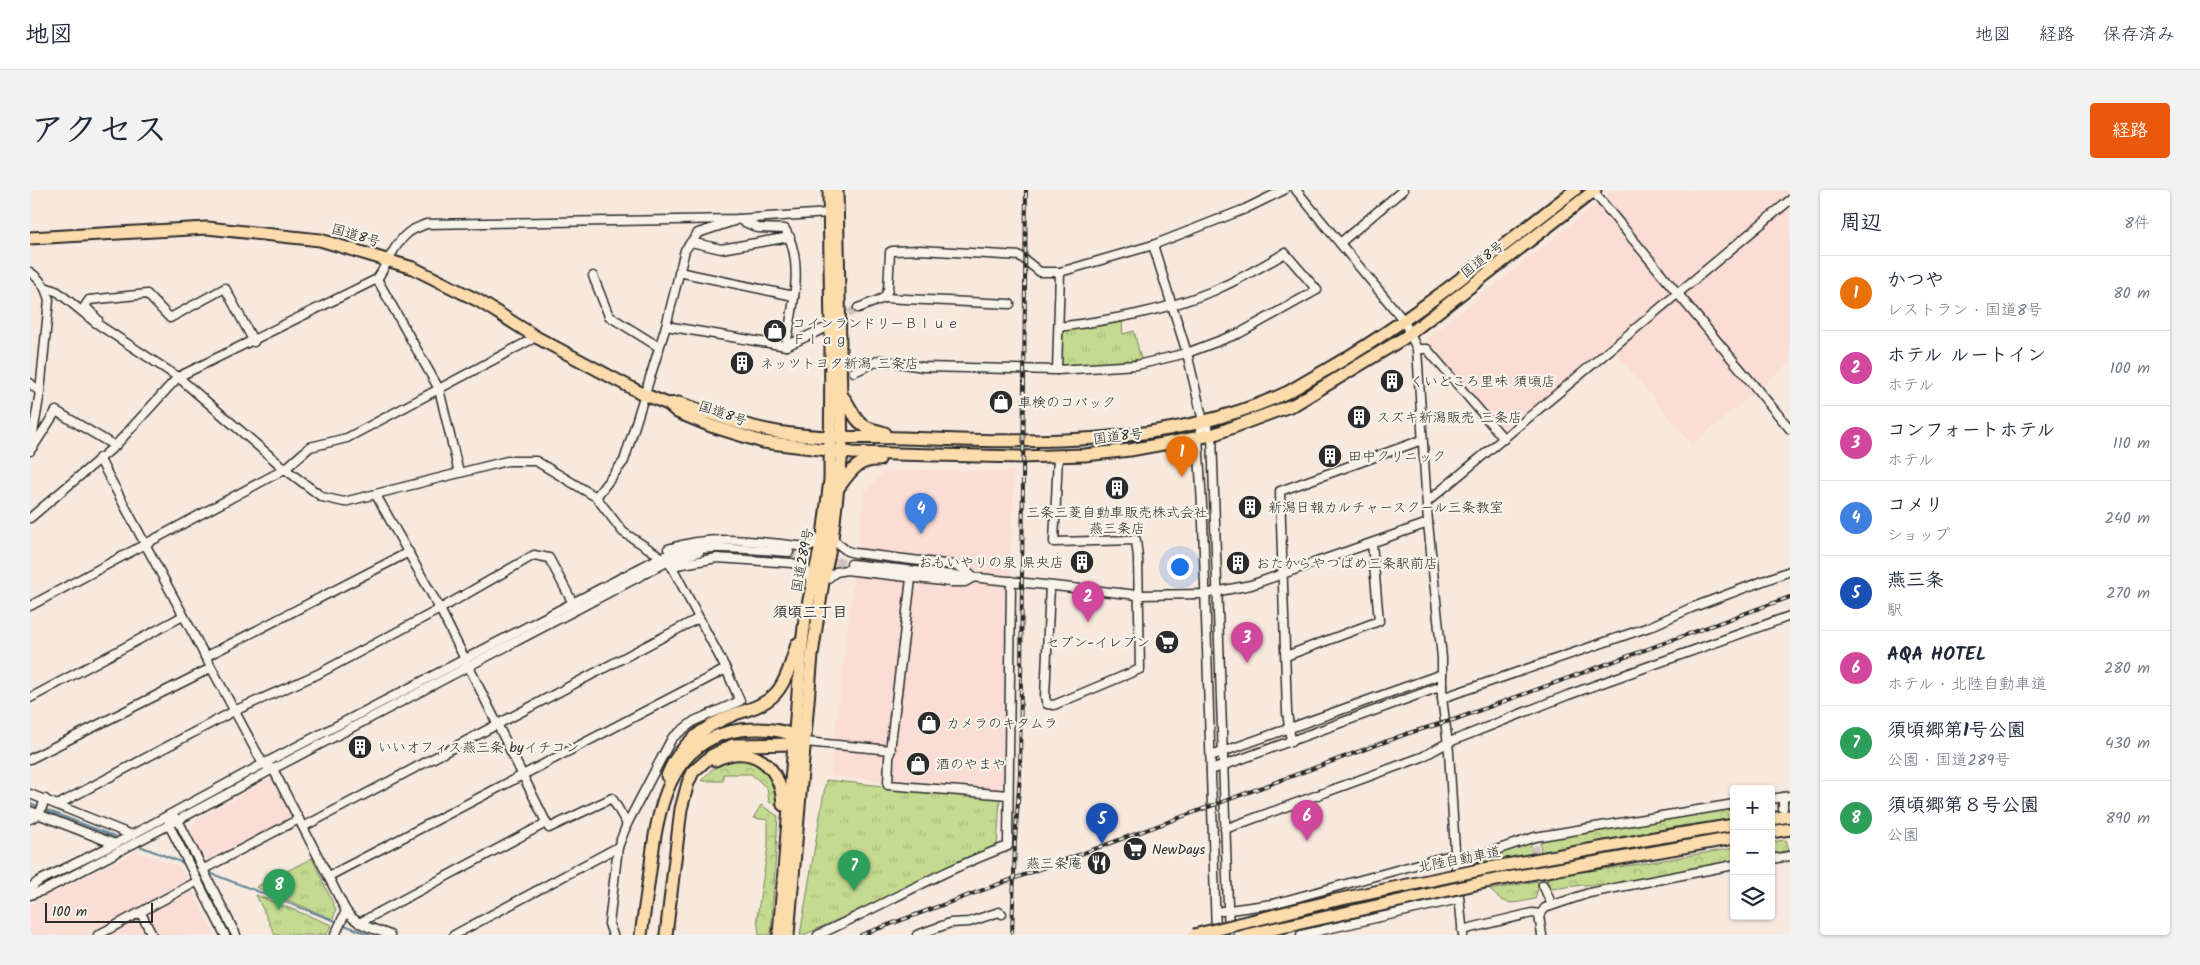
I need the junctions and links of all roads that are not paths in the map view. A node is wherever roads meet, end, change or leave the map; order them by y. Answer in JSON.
{"nodes":[{"id":1,"x":1284,"y":190,"type":"edge"},
{"id":2,"x":1296,"y":190,"type":"edge"},
{"id":3,"x":1402,"y":190,"type":"edge"},
{"id":4,"x":1575,"y":190,"type":"edge"},
{"id":5,"x":1594,"y":191,"type":"edge"},
{"id":6,"x":833,"y":195,"type":"edge"},
{"id":7,"x":1790,"y":200,"type":"edge"},
{"id":8,"x":829,"y":214,"type":"junction"},
{"id":9,"x":738,"y":219,"type":"junction"},
{"id":10,"x":790,"y":237,"type":"junction"},
{"id":11,"x":30,"y":238,"type":"edge"},
{"id":12,"x":692,"y":242,"type":"junction"},
{"id":13,"x":1340,"y":243,"type":"junction"},
{"id":14,"x":1154,"y":245,"type":"junction"},
{"id":15,"x":391,"y":256,"type":"junction"},
{"id":16,"x":30,"y":272,"type":"edge"},
{"id":17,"x":678,"y":272,"type":"junction"},
{"id":18,"x":1060,"y":272,"type":"junction"},
{"id":19,"x":593,"y":276,"type":"dead end"},
{"id":20,"x":377,"y":279,"type":"junction"},
{"id":21,"x":45,"y":287,"type":"junction"},
{"id":22,"x":1677,"y":292,"type":"junction"},
{"id":23,"x":794,"y":296,"type":"junction"},
{"id":24,"x":884,"y":298,"type":"junction"},
{"id":25,"x":1010,"y":304,"type":"dead end"},
{"id":26,"x":1172,"y":304,"type":"junction"},
{"id":27,"x":858,"y":308,"type":"tunnel mouth"},
{"id":28,"x":1404,"y":321,"type":"junction"},
{"id":29,"x":98,"y":324,"type":"junction"},
{"id":30,"x":666,"y":326,"type":"junction"},
{"id":31,"x":1060,"y":327,"type":"junction"},
{"id":32,"x":824,"y":329,"type":"dead end"},
{"id":33,"x":1411,"y":333,"type":"junction"},
{"id":34,"x":536,"y":336,"type":"junction"},
{"id":35,"x":254,"y":342,"type":"junction"},
{"id":36,"x":786,"y":346,"type":"junction"},
{"id":37,"x":659,"y":347,"type":"junction"},
{"id":38,"x":1417,"y":349,"type":"junction"},
{"id":39,"x":1187,"y":353,"type":"junction"},
{"id":40,"x":1057,"y":370,"type":"junction"},
{"id":41,"x":854,"y":372,"type":"dead end"},
{"id":42,"x":178,"y":377,"type":"junction"},
{"id":43,"x":30,"y":383,"type":"edge"},
{"id":44,"x":439,"y":389,"type":"junction"},
{"id":45,"x":40,"y":392,"type":"junction"},
{"id":46,"x":643,"y":394,"type":"junction"},
{"id":47,"x":842,"y":396,"type":"junction"},
{"id":48,"x":668,"y":404,"type":"junction"},
{"id":49,"x":1203,"y":421,"type":"junction"},
{"id":50,"x":1790,"y":429,"type":"edge"},
{"id":51,"x":830,"y":435,"type":"junction"},
{"id":52,"x":1212,"y":435,"type":"junction"},
{"id":53,"x":842,"y":436,"type":"junction"},
{"id":54,"x":1198,"y":437,"type":"junction"},
{"id":55,"x":890,"y":438,"type":"junction"},
{"id":56,"x":1504,"y":439,"type":"junction"},
{"id":57,"x":1422,"y":440,"type":"junction"},
{"id":58,"x":115,"y":446,"type":"junction"},
{"id":59,"x":30,"y":451,"type":"edge"},
{"id":60,"x":836,"y":451,"type":"junction"},
{"id":61,"x":920,"y":454,"type":"junction"},
{"id":62,"x":1058,"y":456,"type":"junction"},
{"id":63,"x":99,"y":458,"type":"junction"},
{"id":64,"x":285,"y":469,"type":"junction"},
{"id":65,"x":459,"y":473,"type":"junction"},
{"id":66,"x":839,"y":487,"type":"junction"},
{"id":67,"x":376,"y":494,"type":"junction"},
{"id":68,"x":596,"y":497,"type":"junction"},
{"id":69,"x":1427,"y":502,"type":"junction"},
{"id":70,"x":30,"y":518,"type":"edge"},
{"id":71,"x":1428,"y":523,"type":"junction"},
{"id":72,"x":827,"y":538,"type":"junction"},
{"id":73,"x":145,"y":543,"type":"junction"},
{"id":74,"x":1372,"y":543,"type":"junction"},
{"id":75,"x":726,"y":548,"type":"junction"},
{"id":76,"x":409,"y":552,"type":"junction"},
{"id":77,"x":789,"y":552,"type":"tunnel mouth"},
{"id":78,"x":658,"y":556,"type":"junction"},
{"id":79,"x":670,"y":563,"type":"junction"},
{"id":80,"x":851,"y":564,"type":"tunnel mouth"},
{"id":81,"x":1790,"y":571,"type":"edge"},
{"id":82,"x":1284,"y":574,"type":"junction"},
{"id":83,"x":974,"y":577,"type":"junction"},
{"id":84,"x":912,"y":579,"type":"junction"},
{"id":85,"x":1011,"y":581,"type":"junction"},
{"id":86,"x":818,"y":583,"type":"junction"},
{"id":87,"x":1050,"y":586,"type":"junction"},
{"id":88,"x":1218,"y":593,"type":"junction"},
{"id":89,"x":1138,"y":594,"type":"junction"},
{"id":90,"x":1204,"y":594,"type":"junction"},
{"id":91,"x":30,"y":606,"type":"edge"},
{"id":92,"x":575,"y":606,"type":"junction"},
{"id":93,"x":440,"y":609,"type":"junction"},
{"id":94,"x":182,"y":616,"type":"junction"},
{"id":95,"x":1790,"y":616,"type":"edge"},
{"id":96,"x":699,"y":618,"type":"junction"},
{"id":97,"x":805,"y":618,"type":"junction"},
{"id":98,"x":1286,"y":656,"type":"junction"},
{"id":99,"x":205,"y":657,"type":"junction"},
{"id":100,"x":464,"y":660,"type":"junction"},
{"id":101,"x":210,"y":668,"type":"junction"},
{"id":102,"x":468,"y":668,"type":"junction"},
{"id":103,"x":726,"y":669,"type":"junction"},
{"id":104,"x":1442,"y":674,"type":"junction"},
{"id":105,"x":1442,"y":686,"type":"junction"},
{"id":106,"x":30,"y":698,"type":"edge"},
{"id":107,"x":1442,"y":698,"type":"junction"},
{"id":108,"x":234,"y":712,"type":"junction"},
{"id":109,"x":496,"y":724,"type":"junction"},
{"id":110,"x":1289,"y":728,"type":"junction"},
{"id":111,"x":793,"y":740,"type":"junction"},
{"id":112,"x":805,"y":742,"type":"junction"},
{"id":113,"x":1291,"y":742,"type":"junction"},
{"id":114,"x":1446,"y":743,"type":"junction"},
{"id":115,"x":891,"y":750,"type":"junction"},
{"id":116,"x":1224,"y":752,"type":"junction"},
{"id":117,"x":1211,"y":756,"type":"junction"},
{"id":118,"x":30,"y":759,"type":"edge"},
{"id":119,"x":262,"y":764,"type":"junction"},
{"id":120,"x":1224,"y":766,"type":"junction"},
{"id":121,"x":273,"y":769,"type":"junction"},
{"id":122,"x":1211,"y":770,"type":"junction"},
{"id":123,"x":522,"y":776,"type":"junction"},
{"id":124,"x":30,"y":794,"type":"edge"},
{"id":125,"x":684,"y":795,"type":"junction"},
{"id":126,"x":1008,"y":795,"type":"junction"},
{"id":127,"x":1787,"y":796,"type":"edge"},
{"id":128,"x":44,"y":801,"type":"junction"},
{"id":129,"x":59,"y":804,"type":"junction"},
{"id":130,"x":1730,"y":805,"type":"edge"},
{"id":131,"x":30,"y":812,"type":"edge"},
{"id":132,"x":1786,"y":812,"type":"edge"},
{"id":133,"x":39,"y":814,"type":"junction"},
{"id":134,"x":168,"y":814,"type":"junction"},
{"id":135,"x":658,"y":814,"type":"junction"},
{"id":136,"x":30,"y":819,"type":"edge"},
{"id":137,"x":299,"y":819,"type":"junction"},
{"id":138,"x":178,"y":820,"type":"junction"},
{"id":139,"x":546,"y":823,"type":"junction"},
{"id":140,"x":627,"y":824,"type":"junction"},
{"id":141,"x":169,"y":825,"type":"junction"},
{"id":142,"x":303,"y":826,"type":"junction"},
{"id":143,"x":1730,"y":826,"type":"edge"},
{"id":144,"x":1225,"y":829,"type":"junction"},
{"id":145,"x":1790,"y":829,"type":"edge"},
{"id":146,"x":1775,"y":831,"type":"edge"},
{"id":147,"x":132,"y":835,"type":"junction"},
{"id":148,"x":1535,"y":837,"type":"junction"},
{"id":149,"x":1730,"y":839,"type":"edge"},
{"id":150,"x":115,"y":844,"type":"junction"},
{"id":151,"x":1534,"y":846,"type":"tunnel mouth"},
{"id":152,"x":618,"y":847,"type":"junction"},
{"id":153,"x":1455,"y":854,"type":"junction"},
{"id":154,"x":1790,"y":856,"type":"edge"},
{"id":155,"x":1775,"y":858,"type":"edge"},
{"id":156,"x":784,"y":862,"type":"junction"},
{"id":157,"x":1730,"y":866,"type":"edge"},
{"id":158,"x":1456,"y":867,"type":"junction"},
{"id":159,"x":203,"y":870,"type":"junction"},
{"id":160,"x":329,"y":876,"type":"junction"},
{"id":161,"x":196,"y":878,"type":"junction"},
{"id":162,"x":1543,"y":885,"type":"tunnel mouth"},
{"id":163,"x":30,"y":888,"type":"edge"},
{"id":164,"x":30,"y":895,"type":"edge"},
{"id":165,"x":1459,"y":899,"type":"junction"},
{"id":166,"x":1552,"y":905,"type":"junction"},
{"id":167,"x":1227,"y":910,"type":"junction"},
{"id":168,"x":346,"y":911,"type":"junction"},
{"id":169,"x":1215,"y":912,"type":"junction"},
{"id":170,"x":141,"y":913,"type":"junction"},
{"id":171,"x":1002,"y":914,"type":"dead end"},
{"id":172,"x":1540,"y":914,"type":"junction"},
{"id":173,"x":359,"y":923,"type":"junction"},
{"id":174,"x":337,"y":932,"type":"edge"},
{"id":175,"x":1463,"y":933,"type":"edge"},
{"id":176,"x":1309,"y":934,"type":"edge"},
{"id":177,"x":98,"y":935,"type":"edge"},
{"id":178,"x":152,"y":935,"type":"edge"},
{"id":179,"x":225,"y":935,"type":"edge"},
{"id":180,"x":236,"y":935,"type":"edge"},
{"id":181,"x":390,"y":935,"type":"edge"},
{"id":182,"x":454,"y":935,"type":"edge"},
{"id":183,"x":613,"y":935,"type":"edge"},
{"id":184,"x":643,"y":935,"type":"edge"},
{"id":185,"x":664,"y":935,"type":"edge"},
{"id":186,"x":779,"y":935,"type":"edge"},
{"id":187,"x":788,"y":935,"type":"edge"},
{"id":188,"x":818,"y":935,"type":"edge"},
{"id":189,"x":917,"y":935,"type":"edge"},
{"id":190,"x":1194,"y":935,"type":"edge"},
{"id":191,"x":1217,"y":935,"type":"edge"},
{"id":192,"x":1228,"y":935,"type":"edge"},
{"id":193,"x":1246,"y":935,"type":"edge"},
{"id":194,"x":1301,"y":935,"type":"edge"},
{"id":195,"x":1542,"y":935,"type":"edge"}],
"edges":[{"from":1,"to":14,"type":"street"},
{"from":2,"to":13,"type":"street"},
{"from":3,"to":13,"type":"street"},
{"from":4,"to":28,"type":"highway","name":"国道8号"},
{"from":5,"to":22,"type":"street"},
{"from":5,"to":33,"type":"highway","name":"国道8号"},
{"from":6,"to":8,"type":"highway","name":"国道289号"},
{"from":6,"to":47,"type":"highway","name":"国道289号"},
{"from":7,"to":22,"type":"street"},
{"from":8,"to":9,"type":"street"},
{"from":8,"to":51,"type":"highway","name":"国道289号"},
{"from":9,"to":10,"type":"street"},
{"from":9,"to":12,"type":"street"},
{"from":9,"to":15,"type":"street"},
{"from":10,"to":12,"type":"street"},
{"from":10,"to":23,"type":"street"},
{"from":11,"to":15,"type":"highway","name":"国道8号"},
{"from":12,"to":17,"type":"street"},
{"from":13,"to":28,"type":"street"},
{"from":14,"to":18,"type":"street"},
{"from":14,"to":26,"type":"street"},
{"from":15,"to":20,"type":"street"},
{"from":15,"to":34,"type":"highway","name":"国道8号"},
{"from":16,"to":21,"type":"street"},
{"from":17,"to":23,"type":"street"},
{"from":17,"to":30,"type":"street"},
{"from":18,"to":24,"type":"street"},
{"from":18,"to":31,"type":"street"},
{"from":19,"to":37,"type":"street"},
{"from":20,"to":35,"type":"street"},
{"from":20,"to":44,"type":"street"},
{"from":21,"to":29,"type":"street"},
{"from":21,"to":45,"type":"street"},
{"from":22,"to":50,"type":"street"},
{"from":22,"to":56,"type":"street"},
{"from":23,"to":36,"type":"street"},
{"from":24,"to":25,"type":"street"},
{"from":24,"to":27,"type":"street"},
{"from":26,"to":31,"type":"street"},
{"from":26,"to":39,"type":"street"},
{"from":26,"to":39,"type":"street"},
{"from":28,"to":33,"type":"street"},
{"from":28,"to":49,"type":"highway","name":"国道8号"},
{"from":29,"to":35,"type":"street"},
{"from":29,"to":42,"type":"street"},
{"from":30,"to":36,"type":"street"},
{"from":30,"to":37,"type":"street"},
{"from":31,"to":40,"type":"street"},
{"from":32,"to":36,"type":"street"},
{"from":33,"to":38,"type":"street"},
{"from":33,"to":52,"type":"highway","name":"国道8号"},
{"from":34,"to":44,"type":"street"},
{"from":34,"to":46,"type":"highway","name":"国道8号"},
{"from":35,"to":42,"type":"street"},
{"from":37,"to":46,"type":"street"},
{"from":38,"to":56,"type":"street"},
{"from":38,"to":57,"type":"street"},
{"from":39,"to":40,"type":"street"},
{"from":39,"to":49,"type":"street"},
{"from":40,"to":41,"type":"street"},
{"from":42,"to":58,"type":"street"},
{"from":42,"to":64,"type":"street"},
{"from":43,"to":45,"type":"street"},
{"from":44,"to":64,"type":"street"},
{"from":44,"to":65,"type":"street"},
{"from":45,"to":59,"type":"street"},
{"from":46,"to":48,"type":"highway","name":"国道8号"},
{"from":46,"to":68,"type":"street"},
{"from":47,"to":53,"type":"highway","name":"国道289号"},
{"from":47,"to":55,"type":"highway"},
{"from":48,"to":51,"type":"highway","name":"国道8号"},
{"from":48,"to":60,"type":"highway","name":"国道8号"},
{"from":49,"to":52,"type":"street"},
{"from":49,"to":54,"type":"street"},
{"from":49,"to":55,"type":"highway","name":"国道8号"},
{"from":51,"to":53,"type":"highway","name":"国道8号"},
{"from":51,"to":60,"type":"highway","name":"国道289号"},
{"from":52,"to":54,"type":"highway","name":"国道8号"},
{"from":52,"to":88,"type":"street"},
{"from":53,"to":55,"type":"highway","name":"国道8号"},
{"from":53,"to":60,"type":"highway","name":"国道289号"},
{"from":54,"to":62,"type":"highway","name":"国道8号"},
{"from":54,"to":90,"type":"street"},
{"from":56,"to":69,"type":"street"},
{"from":57,"to":69,"type":"street"},
{"from":57,"to":82,"type":"street"},
{"from":58,"to":59,"type":"street"},
{"from":58,"to":63,"type":"street"},
{"from":60,"to":61,"type":"highway","name":"国道8号"},
{"from":60,"to":66,"type":"highway","name":"国道289号"},
{"from":60,"to":72,"type":"highway","name":"国道289号"},
{"from":61,"to":62,"type":"highway","name":"国道8号"},
{"from":61,"to":66,"type":"highway"},
{"from":62,"to":89,"type":"street"},
{"from":63,"to":70,"type":"street"},
{"from":63,"to":73,"type":"street"},
{"from":64,"to":67,"type":"street"},
{"from":64,"to":73,"type":"street"},
{"from":65,"to":67,"type":"street"},
{"from":65,"to":68,"type":"street"},
{"from":66,"to":72,"type":"highway","name":"国道289号"},
{"from":67,"to":76,"type":"street"},
{"from":68,"to":78,"type":"street"},
{"from":69,"to":71,"type":"street"},
{"from":71,"to":74,"type":"street"},
{"from":71,"to":104,"type":"street"},
{"from":72,"to":78,"type":"street"},
{"from":72,"to":83,"type":"street"},
{"from":72,"to":86,"type":"highway","name":"国道289号"},
{"from":73,"to":91,"type":"street"},
{"from":73,"to":94,"type":"street"},
{"from":74,"to":82,"type":"street"},
{"from":74,"to":98,"type":"street"},
{"from":75,"to":77,"type":"street"},
{"from":75,"to":78,"type":"street"},
{"from":75,"to":79,"type":"street"},
{"from":76,"to":93,"type":"street"},
{"from":76,"to":99,"type":"street"},
{"from":78,"to":92,"type":"street"},
{"from":79,"to":86,"type":"street"},
{"from":79,"to":92,"type":"street"},
{"from":79,"to":96,"type":"street"},
{"from":80,"to":83,"type":"street"},
{"from":81,"to":107,"type":"street"},
{"from":82,"to":88,"type":"street"},
{"from":82,"to":98,"type":"street"},
{"from":83,"to":84,"type":"street"},
{"from":83,"to":85,"type":"street"},
{"from":84,"to":86,"type":"street"},
{"from":84,"to":115,"type":"street"},
{"from":85,"to":87,"type":"street"},
{"from":85,"to":126,"type":"street"},
{"from":86,"to":97,"type":"highway","name":"国道289号"},
{"from":86,"to":112,"type":"highway","name":"国道289号"},
{"from":87,"to":89,"type":"street"},
{"from":87,"to":89,"type":"street"},
{"from":88,"to":90,"type":"street"},
{"from":88,"to":116,"type":"street"},
{"from":89,"to":90,"type":"street"},
{"from":90,"to":117,"type":"street"},
{"from":92,"to":93,"type":"street"},
{"from":92,"to":100,"type":"street"},
{"from":92,"to":102,"type":"street"},
{"from":93,"to":100,"type":"street"},
{"from":93,"to":108,"type":"street"},
{"from":94,"to":99,"type":"street"},
{"from":94,"to":106,"type":"street"},
{"from":95,"to":114,"type":"street"},
{"from":96,"to":103,"type":"street"},
{"from":96,"to":109,"type":"street"},
{"from":97,"to":111,"type":"highway","name":"国道289号"},
{"from":97,"to":135,"type":"highway"},
{"from":98,"to":110,"type":"street"},
{"from":99,"to":101,"type":"street"},
{"from":100,"to":102,"type":"street"},
{"from":100,"to":119,"type":"street"},
{"from":101,"to":108,"type":"street"},
{"from":101,"to":118,"type":"street"},
{"from":102,"to":109,"type":"street"},
{"from":102,"to":121,"type":"street"},
{"from":103,"to":123,"type":"street"},
{"from":103,"to":140,"type":"street"},
{"from":104,"to":105,"type":"street"},
{"from":104,"to":110,"type":"street"},
{"from":105,"to":107,"type":"street"},
{"from":105,"to":113,"type":"street"},
{"from":107,"to":114,"type":"street"},
{"from":108,"to":119,"type":"street"},
{"from":108,"to":129,"type":"street"},
{"from":109,"to":123,"type":"street"},
{"from":109,"to":142,"type":"street"},
{"from":110,"to":113,"type":"street"},
{"from":110,"to":116,"type":"street"},
{"from":111,"to":112,"type":"highway"},
{"from":111,"to":125,"type":"highway"},
{"from":111,"to":135,"type":"highway"},
{"from":111,"to":156,"type":"highway","name":"国道289号"},
{"from":112,"to":115,"type":"street"},
{"from":112,"to":187,"type":"highway","name":"国道289号"},
{"from":113,"to":120,"type":"street"},
{"from":114,"to":144,"type":"street"},
{"from":114,"to":153,"type":"street"},
{"from":115,"to":126,"type":"street"},
{"from":116,"to":117,"type":"street"},
{"from":116,"to":120,"type":"street"},
{"from":117,"to":122,"type":"street"},
{"from":119,"to":121,"type":"street"},
{"from":119,"to":134,"type":"street"},
{"from":120,"to":122,"type":"street"},
{"from":120,"to":144,"type":"street"},
{"from":121,"to":137,"type":"street"},
{"from":121,"to":138,"type":"street"},
{"from":122,"to":169,"type":"street"},
{"from":123,"to":139,"type":"street"},
{"from":123,"to":160,"type":"street"},
{"from":124,"to":128,"type":"street"},
{"from":125,"to":156,"type":"highway"},
{"from":125,"to":185,"type":"highway"},
{"from":126,"to":188,"type":"street"},
{"from":127,"to":132,"type":"street"},
{"from":128,"to":129,"type":"street"},
{"from":128,"to":133,"type":"street"},
{"from":129,"to":147,"type":"street"},
{"from":130,"to":148,"type":"street"},
{"from":131,"to":133,"type":"street"},
{"from":133,"to":136,"type":"street"},
{"from":133,"to":150,"type":"street"},
{"from":134,"to":138,"type":"street"},
{"from":134,"to":141,"type":"street"},
{"from":134,"to":147,"type":"street"},
{"from":135,"to":184,"type":"highway"},
{"from":137,"to":142,"type":"street"},
{"from":137,"to":159,"type":"street"},
{"from":138,"to":141,"type":"street"},
{"from":138,"to":159,"type":"street"},
{"from":139,"to":140,"type":"street"},
{"from":139,"to":173,"type":"street"},
{"from":140,"to":152,"type":"street"},
{"from":141,"to":161,"type":"street"},
{"from":141,"to":164,"type":"street"},
{"from":142,"to":160,"type":"street"},
{"from":143,"to":190,"type":"highway","name":"北陸自動車道","bridge":true},
{"from":144,"to":167,"type":"street"},
{"from":145,"to":146,"type":"highway"},
{"from":147,"to":150,"type":"street"},
{"from":148,"to":151,"type":"street"},
{"from":148,"to":158,"type":"street"},
{"from":149,"to":193,"type":"highway","name":"北陸自動車道","bridge":true},
{"from":150,"to":163,"type":"street"},
{"from":152,"to":182,"type":"street"},
{"from":152,"to":183,"type":"street"},
{"from":153,"to":158,"type":"street"},
{"from":153,"to":167,"type":"street"},
{"from":154,"to":155,"type":"street"},
{"from":156,"to":186,"type":"highway","name":"国道289号"},
{"from":157,"to":166,"type":"street"},
{"from":158,"to":165,"type":"street"},
{"from":159,"to":180,"type":"street"},
{"from":160,"to":168,"type":"street"},
{"from":161,"to":170,"type":"street"},
{"from":161,"to":179,"type":"street"},
{"from":162,"to":166,"type":"street"},
{"from":165,"to":175,"type":"street"},
{"from":165,"to":176,"type":"street"},
{"from":166,"to":172,"type":"street"},
{"from":167,"to":169,"type":"street"},
{"from":167,"to":192,"type":"street"},
{"from":168,"to":173,"type":"street"},
{"from":168,"to":174,"type":"street"},
{"from":169,"to":191,"type":"street"},
{"from":170,"to":177,"type":"street"},
{"from":170,"to":178,"type":"street"},
{"from":171,"to":189,"type":"street"},
{"from":172,"to":175,"type":"street"},
{"from":172,"to":195,"type":"street"},
{"from":173,"to":181,"type":"street"},
{"from":176,"to":194,"type":"street"}]}
